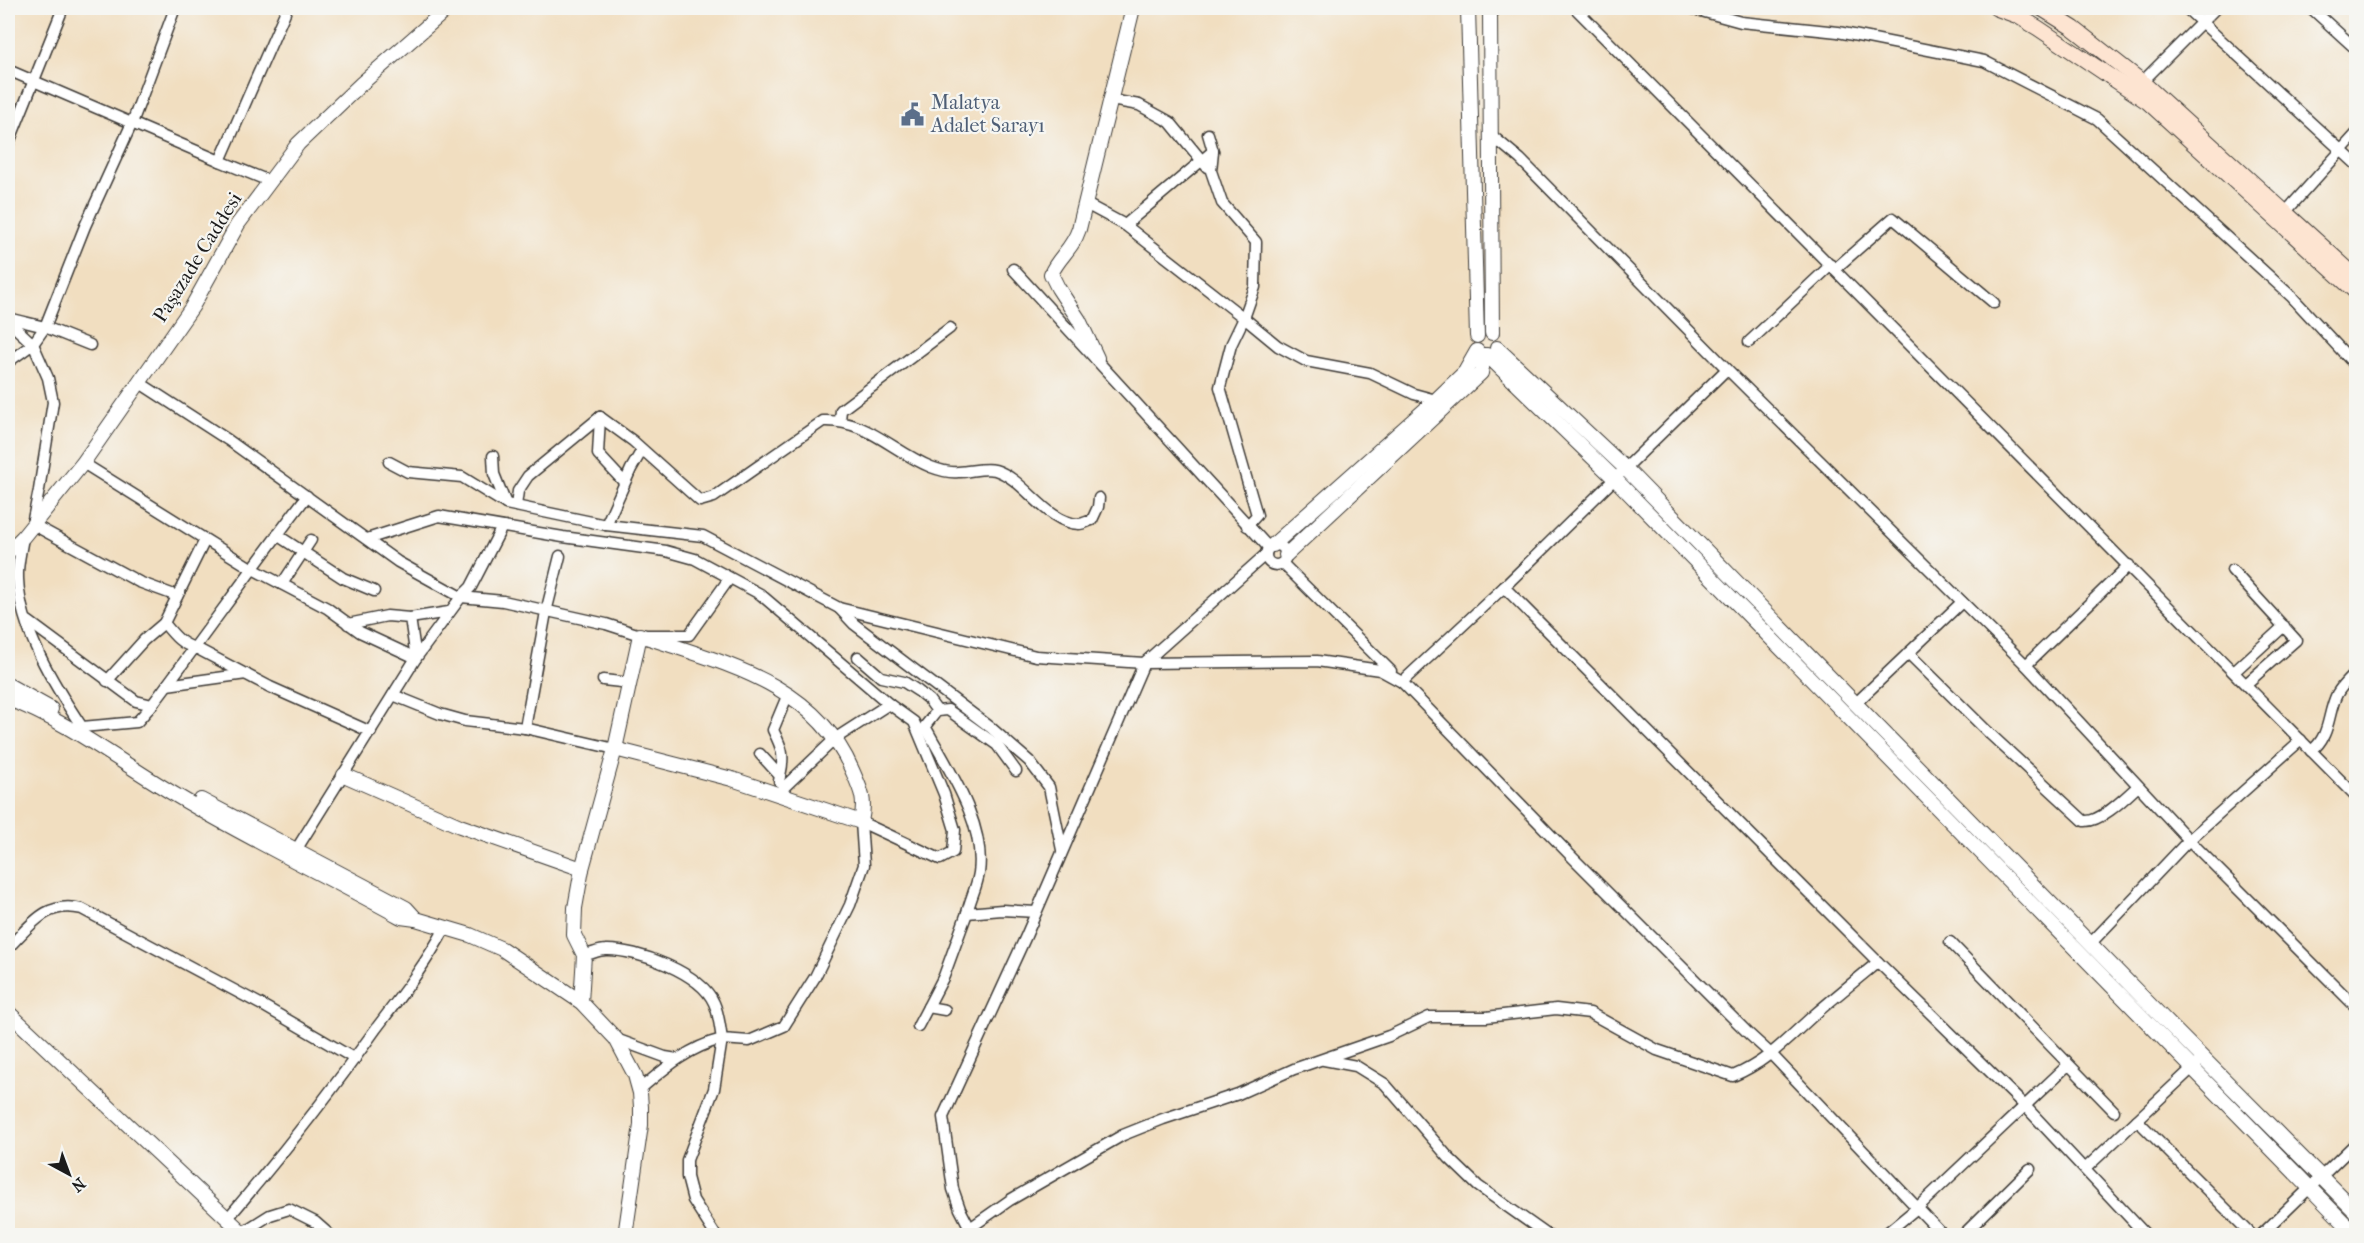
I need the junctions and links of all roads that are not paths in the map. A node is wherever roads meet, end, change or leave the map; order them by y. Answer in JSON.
{"nodes":[{"id":1,"x":63,"y":8,"type":"edge"},
{"id":2,"x":175,"y":8,"type":"edge"},
{"id":3,"x":286,"y":8,"type":"edge"},
{"id":4,"x":448,"y":8,"type":"edge"},
{"id":5,"x":1133,"y":8,"type":"edge"},
{"id":6,"x":1468,"y":8,"type":"edge"},
{"id":7,"x":1490,"y":8,"type":"edge"},
{"id":8,"x":1575,"y":8,"type":"edge"},
{"id":9,"x":1690,"y":8,"type":"edge"},
{"id":10,"x":1996,"y":8,"type":"edge"},
{"id":11,"x":2042,"y":8,"type":"edge"},
{"id":12,"x":2187,"y":8,"type":"edge"},
{"id":13,"x":2216,"y":8,"type":"edge"},
{"id":14,"x":2311,"y":8,"type":"edge"},
{"id":15,"x":2202,"y":22,"type":"junction"},
{"id":16,"x":2356,"y":49,"type":"edge"},
{"id":17,"x":8,"y":70,"type":"edge"},
{"id":18,"x":32,"y":80,"type":"junction"},
{"id":19,"x":2142,"y":82,"type":"junction"},
{"id":20,"x":1111,"y":100,"type":"junction"},
{"id":21,"x":132,"y":123,"type":"junction"},
{"id":22,"x":1208,"y":134,"type":"dead end"},
{"id":23,"x":1490,"y":134,"type":"junction"},
{"id":24,"x":2356,"y":134,"type":"edge"},
{"id":25,"x":8,"y":145,"type":"edge"},
{"id":26,"x":2341,"y":150,"type":"junction"},
{"id":27,"x":1213,"y":151,"type":"junction"},
{"id":28,"x":220,"y":161,"type":"junction"},
{"id":29,"x":1202,"y":161,"type":"junction"},
{"id":30,"x":2356,"y":164,"type":"edge"},
{"id":31,"x":1211,"y":171,"type":"junction"},
{"id":32,"x":269,"y":181,"type":"junction"},
{"id":33,"x":1086,"y":204,"type":"junction"},
{"id":34,"x":2282,"y":217,"type":"junction"},
{"id":35,"x":1125,"y":225,"type":"junction"},
{"id":36,"x":1833,"y":267,"type":"junction"},
{"id":37,"x":1014,"y":269,"type":"dead end"},
{"id":38,"x":2356,"y":277,"type":"edge"},
{"id":39,"x":2356,"y":292,"type":"edge"},
{"id":40,"x":1994,"y":303,"type":"dead end"},
{"id":41,"x":1244,"y":318,"type":"junction"},
{"id":42,"x":8,"y":320,"type":"edge"},
{"id":43,"x":45,"y":327,"type":"junction"},
{"id":44,"x":950,"y":328,"type":"dead end"},
{"id":45,"x":1492,"y":333,"type":"junction"},
{"id":46,"x":1477,"y":336,"type":"junction"},
{"id":47,"x":1749,"y":342,"type":"dead end"},
{"id":48,"x":33,"y":344,"type":"junction"},
{"id":49,"x":90,"y":345,"type":"dead end"},
{"id":50,"x":1486,"y":352,"type":"junction"},
{"id":51,"x":1096,"y":358,"type":"junction"},
{"id":52,"x":8,"y":362,"type":"edge"},
{"id":53,"x":2356,"y":366,"type":"edge"},
{"id":54,"x":1727,"y":369,"type":"junction"},
{"id":55,"x":140,"y":383,"type":"junction"},
{"id":56,"x":1436,"y":400,"type":"junction"},
{"id":57,"x":600,"y":417,"type":"junction"},
{"id":58,"x":840,"y":420,"type":"junction"},
{"id":59,"x":642,"y":450,"type":"junction"},
{"id":60,"x":493,"y":456,"type":"dead end"},
{"id":61,"x":389,"y":462,"type":"dead end"},
{"id":62,"x":83,"y":464,"type":"junction"},
{"id":63,"x":1625,"y":468,"type":"junction"},
{"id":64,"x":1614,"y":478,"type":"junction"},
{"id":65,"x":624,"y":482,"type":"junction"},
{"id":66,"x":307,"y":496,"type":"junction"},
{"id":67,"x":1099,"y":498,"type":"dead end"},
{"id":68,"x":511,"y":505,"type":"junction"},
{"id":69,"x":32,"y":524,"type":"junction"},
{"id":70,"x":606,"y":525,"type":"junction"},
{"id":71,"x":1247,"y":526,"type":"junction"},
{"id":72,"x":502,"y":527,"type":"junction"},
{"id":73,"x":277,"y":535,"type":"junction"},
{"id":74,"x":23,"y":537,"type":"junction"},
{"id":75,"x":367,"y":539,"type":"junction"},
{"id":76,"x":205,"y":540,"type":"junction"},
{"id":77,"x":311,"y":540,"type":"dead end"},
{"id":78,"x":1269,"y":549,"type":"junction"},
{"id":79,"x":8,"y":552,"type":"edge"},
{"id":80,"x":303,"y":552,"type":"junction"},
{"id":81,"x":560,"y":556,"type":"dead end"},
{"id":82,"x":1284,"y":559,"type":"junction"},
{"id":83,"x":2128,"y":565,"type":"junction"},
{"id":84,"x":251,"y":568,"type":"junction"},
{"id":85,"x":2232,"y":570,"type":"dead end"},
{"id":86,"x":729,"y":579,"type":"junction"},
{"id":87,"x":282,"y":584,"type":"junction"},
{"id":88,"x":1504,"y":587,"type":"junction"},
{"id":89,"x":374,"y":591,"type":"dead end"},
{"id":90,"x":177,"y":596,"type":"junction"},
{"id":91,"x":460,"y":597,"type":"junction"},
{"id":92,"x":1962,"y":602,"type":"junction"},
{"id":93,"x":839,"y":608,"type":"junction"},
{"id":94,"x":449,"y":612,"type":"junction"},
{"id":95,"x":546,"y":612,"type":"junction"},
{"id":96,"x":410,"y":618,"type":"junction"},
{"id":97,"x":28,"y":621,"type":"junction"},
{"id":98,"x":164,"y":623,"type":"junction"},
{"id":99,"x":348,"y":624,"type":"junction"},
{"id":100,"x":2284,"y":626,"type":"junction"},
{"id":101,"x":640,"y":635,"type":"junction"},
{"id":102,"x":196,"y":648,"type":"junction"},
{"id":103,"x":1908,"y":653,"type":"junction"},
{"id":104,"x":858,"y":657,"type":"dead end"},
{"id":105,"x":416,"y":658,"type":"junction"},
{"id":106,"x":1144,"y":663,"type":"junction"},
{"id":107,"x":2026,"y":665,"type":"junction"},
{"id":108,"x":2234,"y":672,"type":"junction"},
{"id":109,"x":2356,"y":672,"type":"edge"},
{"id":110,"x":246,"y":674,"type":"junction"},
{"id":111,"x":603,"y":680,"type":"dead end"},
{"id":112,"x":107,"y":681,"type":"junction"},
{"id":113,"x":630,"y":682,"type":"junction"},
{"id":114,"x":1402,"y":682,"type":"junction"},
{"id":115,"x":2246,"y":684,"type":"junction"},
{"id":116,"x":8,"y":685,"type":"edge"},
{"id":117,"x":167,"y":685,"type":"junction"},
{"id":118,"x":788,"y":694,"type":"junction"},
{"id":119,"x":393,"y":695,"type":"junction"},
{"id":120,"x":8,"y":699,"type":"edge"},
{"id":121,"x":1856,"y":703,"type":"junction"},
{"id":122,"x":889,"y":704,"type":"junction"},
{"id":123,"x":152,"y":705,"type":"junction"},
{"id":124,"x":937,"y":711,"type":"junction"},
{"id":125,"x":82,"y":727,"type":"junction"},
{"id":126,"x":525,"y":728,"type":"junction"},
{"id":127,"x":371,"y":732,"type":"junction"},
{"id":128,"x":836,"y":738,"type":"junction"},
{"id":129,"x":2301,"y":740,"type":"junction"},
{"id":130,"x":615,"y":749,"type":"junction"},
{"id":131,"x":2311,"y":751,"type":"junction"},
{"id":132,"x":760,"y":754,"type":"dead end"},
{"id":133,"x":1016,"y":771,"type":"dead end"},
{"id":134,"x":344,"y":775,"type":"junction"},
{"id":135,"x":780,"y":776,"type":"junction"},
{"id":136,"x":2138,"y":786,"type":"junction"},
{"id":137,"x":778,"y":793,"type":"junction"},
{"id":138,"x":2356,"y":796,"type":"edge"},
{"id":139,"x":861,"y":822,"type":"junction"},
{"id":140,"x":2189,"y":840,"type":"junction"},
{"id":141,"x":296,"y":850,"type":"junction"},
{"id":142,"x":1062,"y":850,"type":"junction"},
{"id":143,"x":582,"y":869,"type":"junction"},
{"id":144,"x":1036,"y":912,"type":"junction"},
{"id":145,"x":967,"y":913,"type":"junction"},
{"id":146,"x":416,"y":919,"type":"junction"},
{"id":147,"x":445,"y":928,"type":"junction"},
{"id":148,"x":1950,"y":942,"type":"dead end"},
{"id":149,"x":2091,"y":943,"type":"junction"},
{"id":150,"x":8,"y":948,"type":"edge"},
{"id":151,"x":584,"y":956,"type":"junction"},
{"id":152,"x":1878,"y":962,"type":"junction"},
{"id":153,"x":581,"y":1002,"type":"junction"},
{"id":154,"x":928,"y":1007,"type":"junction"},
{"id":155,"x":2356,"y":1007,"type":"edge"},
{"id":156,"x":945,"y":1010,"type":"dead end"},
{"id":157,"x":8,"y":1012,"type":"edge"},
{"id":158,"x":918,"y":1026,"type":"dead end"},
{"id":159,"x":616,"y":1039,"type":"junction"},
{"id":160,"x":722,"y":1040,"type":"junction"},
{"id":161,"x":1772,"y":1055,"type":"junction"},
{"id":162,"x":2203,"y":1058,"type":"junction"},
{"id":163,"x":355,"y":1059,"type":"junction"},
{"id":164,"x":677,"y":1059,"type":"junction"},
{"id":165,"x":1321,"y":1059,"type":"junction"},
{"id":166,"x":2068,"y":1065,"type":"junction"},
{"id":167,"x":2193,"y":1069,"type":"junction"},
{"id":168,"x":639,"y":1090,"type":"junction"},
{"id":169,"x":2026,"y":1107,"type":"junction"},
{"id":170,"x":2114,"y":1111,"type":"dead end"},
{"id":171,"x":2137,"y":1120,"type":"junction"},
{"id":172,"x":2356,"y":1143,"type":"edge"},
{"id":173,"x":2086,"y":1168,"type":"junction"},
{"id":174,"x":2030,"y":1169,"type":"dead end"},
{"id":175,"x":2321,"y":1176,"type":"junction"},
{"id":176,"x":2310,"y":1187,"type":"junction"},
{"id":177,"x":1917,"y":1208,"type":"junction"},
{"id":178,"x":2356,"y":1212,"type":"edge"},
{"id":179,"x":228,"y":1218,"type":"junction"},
{"id":180,"x":972,"y":1232,"type":"edge"},
{"id":181,"x":245,"y":1234,"type":"edge"},
{"id":182,"x":2356,"y":1235,"type":"edge"},
{"id":183,"x":332,"y":1236,"type":"edge"},
{"id":184,"x":625,"y":1236,"type":"edge"},
{"id":185,"x":716,"y":1236,"type":"edge"},
{"id":186,"x":1549,"y":1236,"type":"edge"},
{"id":187,"x":1883,"y":1236,"type":"edge"},
{"id":188,"x":1944,"y":1236,"type":"edge"},
{"id":189,"x":1962,"y":1236,"type":"edge"},
{"id":190,"x":2147,"y":1236,"type":"edge"},
{"id":191,"x":2253,"y":1236,"type":"edge"},
{"id":192,"x":2260,"y":1236,"type":"edge"}],
"edges":[{"from":1,"to":18,"type":"street"},
{"from":2,"to":21,"type":"street"},
{"from":3,"to":28,"type":"street"},
{"from":4,"to":32,"type":"street","name":"Paşazade Caddesi"},
{"from":5,"to":20,"type":"street"},
{"from":6,"to":46,"type":"street"},
{"from":7,"to":23,"type":"street"},
{"from":8,"to":36,"type":"street"},
{"from":9,"to":53,"type":"street"},
{"from":10,"to":34,"type":"main road"},
{"from":11,"to":19,"type":"main road"},
{"from":12,"to":15,"type":"street"},
{"from":13,"to":15,"type":"street"},
{"from":14,"to":16,"type":"street"},
{"from":15,"to":19,"type":"street"},
{"from":15,"to":26,"type":"street"},
{"from":17,"to":18,"type":"street"},
{"from":18,"to":21,"type":"street"},
{"from":18,"to":25,"type":"street"},
{"from":19,"to":34,"type":"main road"},
{"from":20,"to":29,"type":"street"},
{"from":20,"to":33,"type":"street"},
{"from":21,"to":28,"type":"street"},
{"from":21,"to":43,"type":"street"},
{"from":22,"to":27,"type":"street"},
{"from":23,"to":45,"type":"street"},
{"from":23,"to":54,"type":"street"},
{"from":24,"to":26,"type":"street"},
{"from":26,"to":30,"type":"street"},
{"from":26,"to":34,"type":"street"},
{"from":27,"to":29,"type":"street"},
{"from":27,"to":31,"type":"street"},
{"from":28,"to":32,"type":"street"},
{"from":29,"to":31,"type":"street"},
{"from":29,"to":35,"type":"street"},
{"from":31,"to":41,"type":"street"},
{"from":32,"to":55,"type":"street","name":"Paşazade Caddesi"},
{"from":33,"to":35,"type":"street"},
{"from":33,"to":51,"type":"street"},
{"from":34,"to":38,"type":"main road"},
{"from":34,"to":39,"type":"main road"},
{"from":35,"to":41,"type":"street"},
{"from":36,"to":40,"type":"street"},
{"from":36,"to":47,"type":"street"},
{"from":36,"to":83,"type":"street"},
{"from":37,"to":51,"type":"street"},
{"from":41,"to":56,"type":"street"},
{"from":41,"to":71,"type":"street"},
{"from":42,"to":43,"type":"street"},
{"from":42,"to":48,"type":"street"},
{"from":43,"to":48,"type":"street"},
{"from":43,"to":49,"type":"street"},
{"from":44,"to":58,"type":"street"},
{"from":45,"to":46,"type":"street"},
{"from":45,"to":50,"type":"street"},
{"from":46,"to":50,"type":"street"},
{"from":48,"to":52,"type":"street"},
{"from":48,"to":69,"type":"street"},
{"from":50,"to":56,"type":"street"},
{"from":50,"to":63,"type":"street"},
{"from":50,"to":64,"type":"street"},
{"from":50,"to":82,"type":"street"},
{"from":51,"to":71,"type":"street"},
{"from":54,"to":63,"type":"street"},
{"from":54,"to":92,"type":"street"},
{"from":55,"to":62,"type":"street","name":"Paşazade Caddesi"},
{"from":55,"to":66,"type":"street"},
{"from":56,"to":78,"type":"street"},
{"from":57,"to":59,"type":"street"},
{"from":57,"to":65,"type":"street"},
{"from":57,"to":68,"type":"street"},
{"from":58,"to":59,"type":"street"},
{"from":58,"to":67,"type":"street"},
{"from":59,"to":65,"type":"street"},
{"from":60,"to":68,"type":"street"},
{"from":61,"to":68,"type":"street"},
{"from":62,"to":69,"type":"street","name":"Paşazade Caddesi"},
{"from":62,"to":76,"type":"street"},
{"from":63,"to":64,"type":"street"},
{"from":63,"to":121,"type":"street"},
{"from":64,"to":88,"type":"street"},
{"from":64,"to":167,"type":"street"},
{"from":65,"to":70,"type":"street"},
{"from":66,"to":73,"type":"street"},
{"from":66,"to":75,"type":"street"},
{"from":68,"to":70,"type":"street"},
{"from":69,"to":74,"type":"street","name":"Paşazade Caddesi"},
{"from":69,"to":90,"type":"street"},
{"from":70,"to":93,"type":"street"},
{"from":71,"to":78,"type":"street"},
{"from":72,"to":75,"type":"street"},
{"from":72,"to":86,"type":"street"},
{"from":72,"to":91,"type":"street"},
{"from":73,"to":80,"type":"street"},
{"from":73,"to":84,"type":"street"},
{"from":74,"to":79,"type":"street","name":"Paşazade Caddesi"},
{"from":74,"to":97,"type":"street"},
{"from":75,"to":91,"type":"street"},
{"from":76,"to":84,"type":"street"},
{"from":76,"to":90,"type":"street"},
{"from":77,"to":80,"type":"street"},
{"from":78,"to":82,"type":"street"},
{"from":78,"to":82,"type":"street"},
{"from":78,"to":106,"type":"street"},
{"from":80,"to":87,"type":"street"},
{"from":80,"to":89,"type":"street"},
{"from":81,"to":95,"type":"street"},
{"from":82,"to":114,"type":"street"},
{"from":83,"to":107,"type":"street"},
{"from":83,"to":108,"type":"street"},
{"from":84,"to":87,"type":"street"},
{"from":84,"to":102,"type":"street"},
{"from":85,"to":100,"type":"street"},
{"from":86,"to":101,"type":"street"},
{"from":86,"to":122,"type":"street"},
{"from":87,"to":99,"type":"street"},
{"from":88,"to":114,"type":"street"},
{"from":88,"to":152,"type":"street"},
{"from":90,"to":98,"type":"street"},
{"from":91,"to":94,"type":"street"},
{"from":91,"to":95,"type":"street"},
{"from":92,"to":103,"type":"street"},
{"from":92,"to":107,"type":"street"},
{"from":93,"to":106,"type":"street"},
{"from":93,"to":142,"type":"street"},
{"from":94,"to":96,"type":"street"},
{"from":94,"to":105,"type":"street"},
{"from":95,"to":101,"type":"street"},
{"from":95,"to":126,"type":"street"},
{"from":96,"to":99,"type":"street"},
{"from":96,"to":105,"type":"street"},
{"from":97,"to":112,"type":"street"},
{"from":97,"to":125,"type":"street"},
{"from":98,"to":102,"type":"street"},
{"from":98,"to":112,"type":"street"},
{"from":99,"to":105,"type":"street"},
{"from":100,"to":108,"type":"street"},
{"from":100,"to":115,"type":"street"},
{"from":101,"to":113,"type":"street"},
{"from":101,"to":118,"type":"street"},
{"from":102,"to":110,"type":"street"},
{"from":102,"to":117,"type":"street"},
{"from":103,"to":121,"type":"street"},
{"from":103,"to":136,"type":"street"},
{"from":104,"to":124,"type":"street"},
{"from":105,"to":119,"type":"street"},
{"from":106,"to":114,"type":"street"},
{"from":106,"to":142,"type":"street"},
{"from":107,"to":136,"type":"street"},
{"from":108,"to":115,"type":"street"},
{"from":109,"to":131,"type":"street"},
{"from":110,"to":117,"type":"street"},
{"from":110,"to":127,"type":"street"},
{"from":111,"to":113,"type":"street"},
{"from":112,"to":123,"type":"street"},
{"from":113,"to":130,"type":"street"},
{"from":114,"to":161,"type":"street"},
{"from":115,"to":129,"type":"street"},
{"from":116,"to":125,"type":"street"},
{"from":117,"to":123,"type":"street"},
{"from":118,"to":128,"type":"street"},
{"from":118,"to":135,"type":"street"},
{"from":119,"to":126,"type":"street"},
{"from":119,"to":127,"type":"street"},
{"from":120,"to":146,"type":"street"},
{"from":121,"to":149,"type":"street"},
{"from":122,"to":128,"type":"street"},
{"from":122,"to":139,"type":"street"},
{"from":123,"to":125,"type":"street"},
{"from":124,"to":133,"type":"street"},
{"from":124,"to":145,"type":"street"},
{"from":125,"to":141,"type":"street"},
{"from":126,"to":130,"type":"street"},
{"from":127,"to":134,"type":"street"},
{"from":128,"to":137,"type":"street"},
{"from":128,"to":139,"type":"street"},
{"from":129,"to":131,"type":"street"},
{"from":129,"to":140,"type":"street"},
{"from":130,"to":137,"type":"street"},
{"from":130,"to":143,"type":"street"},
{"from":131,"to":138,"type":"street"},
{"from":132,"to":135,"type":"street"},
{"from":134,"to":141,"type":"street"},
{"from":134,"to":143,"type":"street"},
{"from":135,"to":137,"type":"street"},
{"from":136,"to":140,"type":"street"},
{"from":137,"to":139,"type":"street"},
{"from":139,"to":160,"type":"street"},
{"from":140,"to":149,"type":"street"},
{"from":140,"to":155,"type":"street"},
{"from":141,"to":146,"type":"street"},
{"from":142,"to":144,"type":"street"},
{"from":143,"to":151,"type":"street"},
{"from":144,"to":145,"type":"street"},
{"from":144,"to":180,"type":"street"},
{"from":145,"to":154,"type":"street"},
{"from":146,"to":147,"type":"street"},
{"from":147,"to":153,"type":"street"},
{"from":147,"to":163,"type":"street"},
{"from":148,"to":166,"type":"street"},
{"from":149,"to":162,"type":"street"},
{"from":150,"to":163,"type":"street"},
{"from":151,"to":153,"type":"street"},
{"from":151,"to":160,"type":"street"},
{"from":152,"to":161,"type":"street"},
{"from":152,"to":169,"type":"street"},
{"from":153,"to":159,"type":"street"},
{"from":154,"to":156,"type":"street"},
{"from":154,"to":158,"type":"street"},
{"from":157,"to":179,"type":"street"},
{"from":159,"to":164,"type":"street"},
{"from":159,"to":168,"type":"street"},
{"from":160,"to":164,"type":"street"},
{"from":160,"to":185,"type":"street"},
{"from":161,"to":165,"type":"street"},
{"from":161,"to":177,"type":"street"},
{"from":162,"to":167,"type":"street"},
{"from":162,"to":175,"type":"street"},
{"from":163,"to":179,"type":"street"},
{"from":164,"to":168,"type":"street"},
{"from":165,"to":180,"type":"street"},
{"from":165,"to":186,"type":"street"},
{"from":166,"to":169,"type":"street"},
{"from":166,"to":170,"type":"street"},
{"from":167,"to":171,"type":"street"},
{"from":167,"to":176,"type":"street"},
{"from":168,"to":184,"type":"street"},
{"from":169,"to":173,"type":"street"},
{"from":169,"to":177,"type":"street"},
{"from":171,"to":173,"type":"street"},
{"from":171,"to":191,"type":"street"},
{"from":172,"to":175,"type":"street"},
{"from":173,"to":190,"type":"street"},
{"from":174,"to":189,"type":"street"},
{"from":175,"to":176,"type":"street"},
{"from":175,"to":178,"type":"street"},
{"from":176,"to":182,"type":"street"},
{"from":176,"to":192,"type":"street"},
{"from":177,"to":187,"type":"street"},
{"from":177,"to":188,"type":"street"},
{"from":179,"to":181,"type":"street"},
{"from":181,"to":183,"type":"street"}]}
